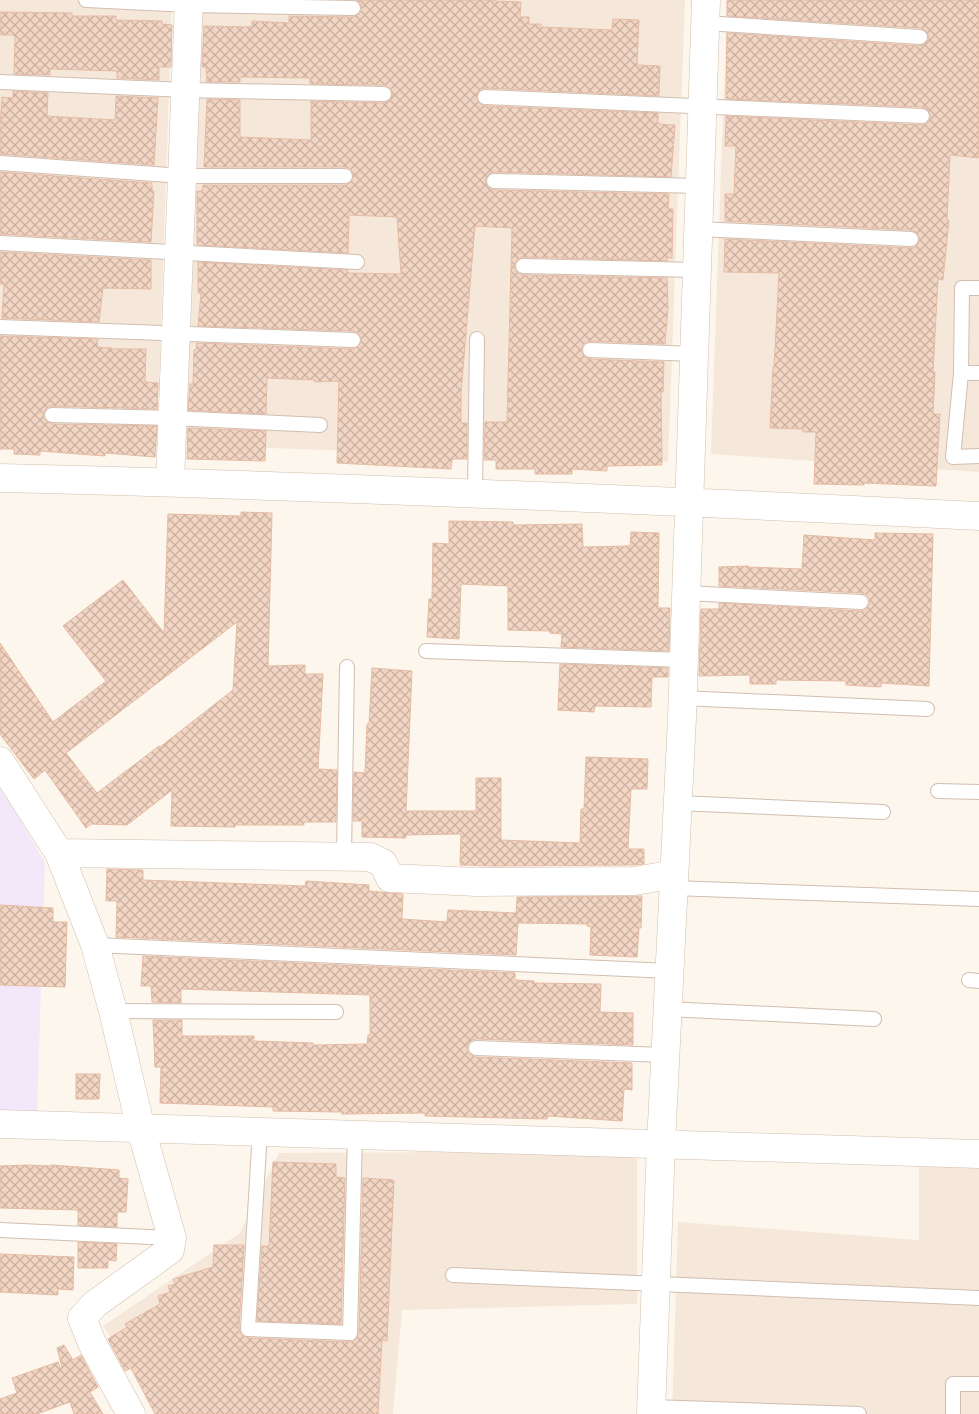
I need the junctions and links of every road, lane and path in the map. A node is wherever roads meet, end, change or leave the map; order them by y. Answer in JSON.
{"nodes":[{"id":1,"x":86,"y":0,"type":"edge"},
{"id":2,"x":189,"y":3,"type":"edge"},
{"id":3,"x":353,"y":8,"type":"dead end"},
{"id":4,"x":705,"y":12,"type":"edge"},
{"id":5,"x":920,"y":37,"type":"dead end"},
{"id":6,"x":0,"y":82,"type":"edge"},
{"id":7,"x":186,"y":90,"type":"junction"},
{"id":8,"x":384,"y":94,"type":"dead end"},
{"id":9,"x":485,"y":97,"type":"dead end"},
{"id":10,"x":702,"y":106,"type":"junction"},
{"id":11,"x":922,"y":116,"type":"dead end"},
{"id":12,"x":0,"y":163,"type":"edge"},
{"id":13,"x":183,"y":176,"type":"junction"},
{"id":14,"x":345,"y":176,"type":"dead end"},
{"id":15,"x":494,"y":181,"type":"dead end"},
{"id":16,"x":700,"y":186,"type":"junction"},
{"id":17,"x":698,"y":229,"type":"junction"},
{"id":18,"x":911,"y":239,"type":"dead end"},
{"id":19,"x":0,"y":243,"type":"edge"},
{"id":20,"x":179,"y":252,"type":"junction"},
{"id":21,"x":357,"y":262,"type":"dead end"},
{"id":22,"x":523,"y":266,"type":"dead end"},
{"id":23,"x":697,"y":270,"type":"junction"},
{"id":24,"x":979,"y":288,"type":"edge"},
{"id":25,"x":0,"y":327,"type":"edge"},
{"id":26,"x":176,"y":333,"type":"junction"},
{"id":27,"x":477,"y":339,"type":"dead end"},
{"id":28,"x":353,"y":340,"type":"dead end"},
{"id":29,"x":590,"y":350,"type":"dead end"},
{"id":30,"x":694,"y":354,"type":"junction"},
{"id":31,"x":961,"y":373,"type":"junction"},
{"id":32,"x":979,"y":373,"type":"edge"},
{"id":33,"x":52,"y":415,"type":"dead end"},
{"id":34,"x":172,"y":418,"type":"junction"},
{"id":35,"x":320,"y":425,"type":"dead end"},
{"id":36,"x":979,"y":456,"type":"edge"},
{"id":37,"x":0,"y":478,"type":"edge"},
{"id":38,"x":170,"y":482,"type":"junction"},
{"id":39,"x":475,"y":494,"type":"junction"},
{"id":40,"x":689,"y":502,"type":"junction"},
{"id":41,"x":979,"y":516,"type":"edge"},
{"id":42,"x":686,"y":593,"type":"junction"},
{"id":43,"x":861,"y":602,"type":"dead end"},
{"id":44,"x":426,"y":651,"type":"dead end"},
{"id":45,"x":684,"y":660,"type":"junction"},
{"id":46,"x":347,"y":668,"type":"dead end"},
{"id":47,"x":682,"y":698,"type":"junction"},
{"id":48,"x":927,"y":709,"type":"dead end"},
{"id":49,"x":0,"y":761,"type":"edge"},
{"id":50,"x":938,"y":791,"type":"dead end"},
{"id":51,"x":979,"y":792,"type":"edge"},
{"id":52,"x":677,"y":803,"type":"junction"},
{"id":53,"x":883,"y":812,"type":"dead end"},
{"id":54,"x":59,"y":853,"type":"junction"},
{"id":55,"x":344,"y":856,"type":"junction"},
{"id":56,"x":674,"y":881,"type":"junction"},
{"id":57,"x":979,"y":899,"type":"edge"},
{"id":58,"x":95,"y":944,"type":"junction"},
{"id":59,"x":670,"y":971,"type":"junction"},
{"id":60,"x":668,"y":1009,"type":"junction"},
{"id":61,"x":113,"y":1011,"type":"junction"},
{"id":62,"x":336,"y":1012,"type":"dead end"},
{"id":63,"x":874,"y":1019,"type":"dead end"},
{"id":64,"x":476,"y":1048,"type":"dead end"},
{"id":65,"x":665,"y":1055,"type":"junction"},
{"id":66,"x":0,"y":1124,"type":"edge"},
{"id":67,"x":141,"y":1129,"type":"junction"},
{"id":68,"x":260,"y":1131,"type":"junction"},
{"id":69,"x":355,"y":1134,"type":"junction"},
{"id":70,"x":661,"y":1144,"type":"junction"},
{"id":71,"x":979,"y":1154,"type":"edge"},
{"id":72,"x":0,"y":1230,"type":"edge"},
{"id":73,"x":172,"y":1238,"type":"junction"},
{"id":74,"x":453,"y":1275,"type":"dead end"},
{"id":75,"x":656,"y":1283,"type":"junction"},
{"id":76,"x":979,"y":1298,"type":"edge"},
{"id":77,"x":979,"y":1384,"type":"edge"},
{"id":78,"x":651,"y":1410,"type":"edge"},
{"id":79,"x":131,"y":1414,"type":"edge"},
{"id":80,"x":859,"y":1414,"type":"edge"},
{"id":81,"x":953,"y":1414,"type":"edge"}],
"edges":[{"from":1,"to":2,"type":"lane"},
{"from":2,"to":3,"type":"lane"},
{"from":2,"to":7,"type":"street"},
{"from":4,"to":5,"type":"lane"},
{"from":4,"to":10,"type":"street"},
{"from":6,"to":7,"type":"lane"},
{"from":7,"to":8,"type":"lane"},
{"from":7,"to":13,"type":"street"},
{"from":9,"to":10,"type":"lane"},
{"from":10,"to":11,"type":"lane"},
{"from":10,"to":16,"type":"street"},
{"from":12,"to":13,"type":"lane"},
{"from":13,"to":14,"type":"lane"},
{"from":13,"to":20,"type":"street"},
{"from":15,"to":16,"type":"lane"},
{"from":16,"to":17,"type":"street"},
{"from":17,"to":18,"type":"lane"},
{"from":17,"to":23,"type":"street"},
{"from":19,"to":20,"type":"lane"},
{"from":20,"to":21,"type":"lane"},
{"from":20,"to":26,"type":"street"},
{"from":22,"to":23,"type":"lane"},
{"from":23,"to":30,"type":"street"},
{"from":24,"to":31,"type":"lane"},
{"from":25,"to":26,"type":"lane"},
{"from":26,"to":28,"type":"lane"},
{"from":26,"to":34,"type":"street"},
{"from":27,"to":39,"type":"lane"},
{"from":29,"to":30,"type":"lane"},
{"from":30,"to":40,"type":"street"},
{"from":31,"to":32,"type":"lane"},
{"from":31,"to":36,"type":"lane"},
{"from":33,"to":34,"type":"lane"},
{"from":34,"to":35,"type":"lane"},
{"from":34,"to":38,"type":"street"},
{"from":37,"to":38,"type":"street"},
{"from":38,"to":39,"type":"street"},
{"from":39,"to":40,"type":"street"},
{"from":40,"to":41,"type":"street"},
{"from":40,"to":42,"type":"street"},
{"from":42,"to":43,"type":"lane"},
{"from":42,"to":45,"type":"street"},
{"from":44,"to":45,"type":"lane"},
{"from":45,"to":47,"type":"street"},
{"from":46,"to":55,"type":"lane"},
{"from":47,"to":48,"type":"lane"},
{"from":47,"to":52,"type":"street"},
{"from":49,"to":54,"type":"street"},
{"from":50,"to":51,"type":"lane"},
{"from":52,"to":53,"type":"lane"},
{"from":52,"to":56,"type":"street"},
{"from":54,"to":55,"type":"street"},
{"from":54,"to":58,"type":"street"},
{"from":55,"to":56,"type":"street"},
{"from":56,"to":57,"type":"lane"},
{"from":56,"to":59,"type":"street"},
{"from":58,"to":59,"type":"lane"},
{"from":58,"to":61,"type":"street"},
{"from":59,"to":60,"type":"street"},
{"from":60,"to":63,"type":"lane"},
{"from":60,"to":65,"type":"street"},
{"from":61,"to":62,"type":"lane"},
{"from":61,"to":67,"type":"street"},
{"from":64,"to":65,"type":"lane"},
{"from":65,"to":70,"type":"street"},
{"from":66,"to":67,"type":"street"},
{"from":67,"to":68,"type":"street"},
{"from":67,"to":73,"type":"street"},
{"from":68,"to":69,"type":"street"},
{"from":68,"to":69,"type":"lane"},
{"from":69,"to":70,"type":"street"},
{"from":70,"to":71,"type":"street"},
{"from":70,"to":75,"type":"street"},
{"from":72,"to":73,"type":"lane"},
{"from":73,"to":79,"type":"street"},
{"from":74,"to":75,"type":"lane"},
{"from":75,"to":76,"type":"lane"},
{"from":75,"to":78,"type":"street"},
{"from":77,"to":81,"type":"lane"},
{"from":78,"to":80,"type":"lane"}]}
